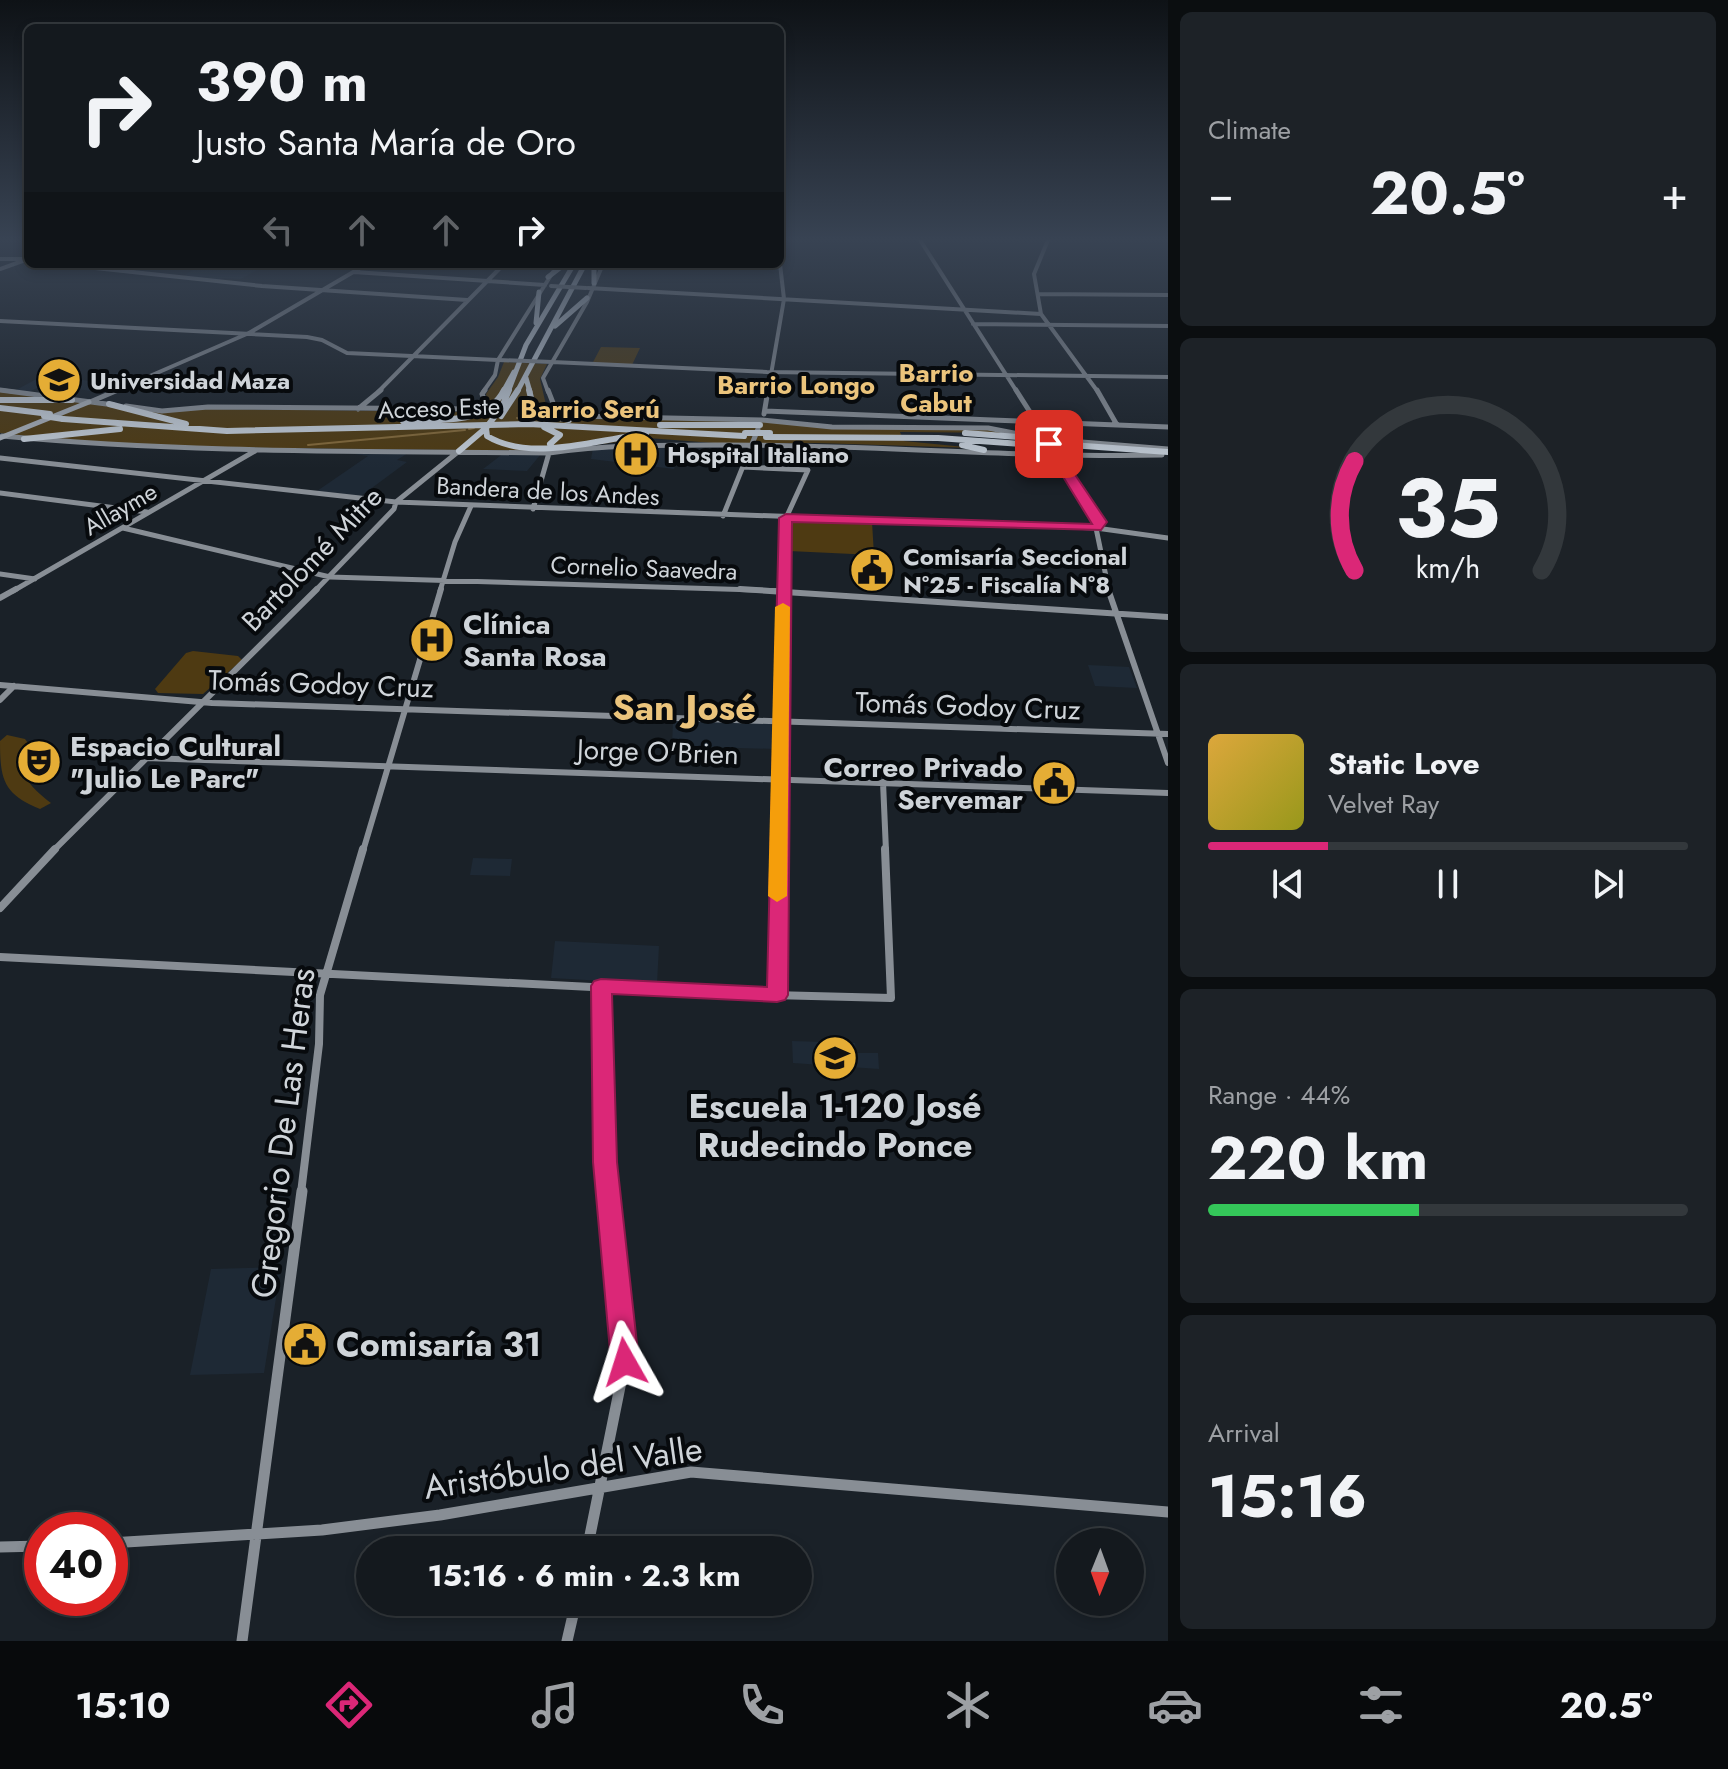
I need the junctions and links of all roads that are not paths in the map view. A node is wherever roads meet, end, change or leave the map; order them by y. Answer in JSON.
{"nodes":[{"id":1,"x":278,"y":317,"type":"edge"},
{"id":2,"x":452,"y":317,"type":"edge"},
{"id":3,"x":524,"y":317,"type":"edge"},
{"id":4,"x":537,"y":317,"type":"edge"},
{"id":5,"x":542,"y":317,"type":"edge"},
{"id":6,"x":555,"y":317,"type":"edge"},
{"id":7,"x":567,"y":317,"type":"edge"},
{"id":8,"x":577,"y":317,"type":"edge"},
{"id":9,"x":781,"y":317,"type":"edge"},
{"id":10,"x":968,"y":317,"type":"edge"},
{"id":11,"x":1043,"y":317,"type":"edge"},
{"id":12,"x":0,"y":321,"type":"edge"},
{"id":13,"x":973,"y":324,"type":"junction"},
{"id":14,"x":1048,"y":325,"type":"junction"},
{"id":15,"x":1168,"y":326,"type":"edge"},
{"id":16,"x":536,"y":327,"type":"junction"},
{"id":17,"x":249,"y":333,"type":"junction"},
{"id":18,"x":544,"y":337,"type":"junction"},
{"id":19,"x":415,"y":357,"type":"junction"},
{"id":20,"x":498,"y":360,"type":"junction"},
{"id":21,"x":552,"y":362,"type":"junction"},
{"id":22,"x":514,"y":372,"type":"junction"},
{"id":23,"x":772,"y":372,"type":"junction"},
{"id":24,"x":1004,"y":375,"type":"junction"},
{"id":25,"x":526,"y":376,"type":"junction"},
{"id":26,"x":1087,"y":376,"type":"junction"},
{"id":27,"x":1168,"y":377,"type":"edge"},
{"id":28,"x":0,"y":390,"type":"edge"},
{"id":29,"x":0,"y":400,"type":"edge"},
{"id":30,"x":72,"y":400,"type":"junction"},
{"id":31,"x":89,"y":402,"type":"junction"},
{"id":32,"x":109,"y":404,"type":"junction"},
{"id":33,"x":0,"y":409,"type":"edge"},
{"id":34,"x":357,"y":410,"type":"junction"},
{"id":35,"x":765,"y":411,"type":"junction"},
{"id":36,"x":49,"y":415,"type":"junction"},
{"id":37,"x":498,"y":416,"type":"junction"},
{"id":38,"x":65,"y":417,"type":"junction"},
{"id":39,"x":761,"y":422,"type":"junction"},
{"id":40,"x":1035,"y":422,"type":"junction"},
{"id":41,"x":608,"y":423,"type":"junction"},
{"id":42,"x":505,"y":424,"type":"junction"},
{"id":43,"x":627,"y":424,"type":"junction"},
{"id":44,"x":1117,"y":425,"type":"junction"},
{"id":45,"x":1168,"y":427,"type":"edge"},
{"id":46,"x":257,"y":428,"type":"junction"},
{"id":47,"x":489,"y":428,"type":"junction"},
{"id":48,"x":274,"y":430,"type":"junction"},
{"id":49,"x":744,"y":434,"type":"junction"},
{"id":50,"x":886,"y":434,"type":"junction"},
{"id":51,"x":718,"y":435,"type":"junction"},
{"id":52,"x":768,"y":435,"type":"junction"},
{"id":53,"x":2,"y":437,"type":"edge"},
{"id":54,"x":811,"y":437,"type":"junction"},
{"id":55,"x":24,"y":439,"type":"junction"},
{"id":56,"x":1047,"y":441,"type":"junction"},
{"id":57,"x":1034,"y":443,"type":"junction"},
{"id":58,"x":752,"y":446,"type":"junction"},
{"id":59,"x":257,"y":450,"type":"junction"},
{"id":60,"x":984,"y":450,"type":"junction"},
{"id":61,"x":459,"y":451,"type":"junction"},
{"id":62,"x":1166,"y":452,"type":"edge"},
{"id":63,"x":549,"y":453,"type":"junction"},
{"id":64,"x":1057,"y":457,"type":"junction"},
{"id":65,"x":0,"y":458,"type":"edge"},
{"id":66,"x":743,"y":467,"type":"junction"},
{"id":67,"x":204,"y":481,"type":"junction"},
{"id":68,"x":0,"y":493,"type":"edge"},
{"id":69,"x":396,"y":502,"type":"junction"},
{"id":70,"x":471,"y":506,"type":"junction"},
{"id":71,"x":533,"y":509,"type":"junction"},
{"id":72,"x":149,"y":513,"type":"junction"},
{"id":73,"x":723,"y":516,"type":"junction"},
{"id":74,"x":786,"y":518,"type":"junction"},
{"id":75,"x":123,"y":528,"type":"junction"},
{"id":76,"x":1096,"y":528,"type":"junction"},
{"id":77,"x":1168,"y":537,"type":"edge"},
{"id":78,"x":0,"y":574,"type":"edge"},
{"id":79,"x":330,"y":577,"type":"junction"},
{"id":80,"x":35,"y":579,"type":"junction"},
{"id":81,"x":444,"y":580,"type":"junction"},
{"id":82,"x":783,"y":590,"type":"junction"},
{"id":83,"x":0,"y":598,"type":"edge"},
{"id":84,"x":1116,"y":614,"type":"junction"},
{"id":85,"x":1168,"y":617,"type":"edge"},
{"id":86,"x":0,"y":685,"type":"edge"},
{"id":87,"x":14,"y":686,"type":"junction"},
{"id":88,"x":0,"y":700,"type":"edge"},
{"id":89,"x":200,"y":702,"type":"junction"},
{"id":90,"x":404,"y":710,"type":"junction"},
{"id":91,"x":781,"y":722,"type":"junction"},
{"id":92,"x":1159,"y":734,"type":"junction"},
{"id":93,"x":1168,"y":734,"type":"edge"},
{"id":94,"x":146,"y":758,"type":"junction"},
{"id":95,"x":1168,"y":763,"type":"edge"},
{"id":96,"x":388,"y":765,"type":"junction"},
{"id":97,"x":780,"y":779,"type":"junction"},
{"id":98,"x":883,"y":782,"type":"junction"},
{"id":99,"x":1168,"y":793,"type":"edge"},
{"id":100,"x":0,"y":908,"type":"edge"},
{"id":101,"x":0,"y":957,"type":"edge"},
{"id":102,"x":325,"y":972,"type":"junction"},
{"id":103,"x":601,"y":986,"type":"junction"},
{"id":104,"x":777,"y":995,"type":"junction"},
{"id":105,"x":601,"y":1488,"type":"junction"},
{"id":106,"x":1168,"y":1512,"type":"edge"},
{"id":107,"x":257,"y":1534,"type":"junction"},
{"id":108,"x":590,"y":1536,"type":"edge"},
{"id":109,"x":128,"y":1542,"type":"edge"},
{"id":110,"x":24,"y":1546,"type":"edge"},
{"id":111,"x":0,"y":1547,"type":"edge"},
{"id":112,"x":573,"y":1616,"type":"edge"},
{"id":113,"x":242,"y":1641,"type":"edge"},
{"id":114,"x":567,"y":1641,"type":"edge"}],
"edges":[{"from":1,"to":17,"type":"street"},
{"from":2,"to":19,"type":"street"},
{"from":3,"to":20,"type":"street"},
{"from":4,"to":16,"type":"highway"},
{"from":5,"to":16,"type":"highway"},
{"from":6,"to":18,"type":"highway"},
{"from":7,"to":18,"type":"highway"},
{"from":8,"to":21,"type":"street"},
{"from":9,"to":23,"type":"street"},
{"from":10,"to":13,"type":"street"},
{"from":11,"to":14,"type":"street"},
{"from":12,"to":17,"type":"street"},
{"from":13,"to":14,"type":"street"},
{"from":13,"to":24,"type":"street"},
{"from":14,"to":15,"type":"street"},
{"from":14,"to":26,"type":"street"},
{"from":16,"to":22,"type":"highway"},
{"from":17,"to":19,"type":"street"},
{"from":17,"to":31,"type":"street"},
{"from":18,"to":25,"type":"highway"},
{"from":19,"to":20,"type":"street"},
{"from":19,"to":34,"type":"street"},
{"from":20,"to":21,"type":"street","bridge":true},
{"from":20,"to":34,"type":"street"},
{"from":21,"to":23,"type":"street"},
{"from":21,"to":39,"type":"street"},
{"from":22,"to":37,"type":"highway"},
{"from":22,"to":48,"type":"highway"},
{"from":23,"to":24,"type":"street"},
{"from":23,"to":35,"type":"street"},
{"from":24,"to":26,"type":"street"},
{"from":24,"to":40,"type":"street"},
{"from":25,"to":37,"type":"highway"},
{"from":25,"to":41,"type":"highway"},
{"from":26,"to":27,"type":"street"},
{"from":26,"to":44,"type":"street"},
{"from":28,"to":30,"type":"street"},
{"from":29,"to":30,"type":"highway"},
{"from":30,"to":31,"type":"street"},
{"from":31,"to":32,"type":"street"},
{"from":31,"to":36,"type":"main road"},
{"from":32,"to":34,"type":"street"},
{"from":32,"to":46,"type":"highway"},
{"from":33,"to":36,"type":"highway","name":"Acceso Este"},
{"from":35,"to":39,"type":"street"},
{"from":35,"to":40,"type":"street"},
{"from":36,"to":38,"type":"highway","name":"Acceso Este","bridge":true},
{"from":36,"to":53,"type":"main road"},
{"from":37,"to":47,"type":"highway","bridge":true},
{"from":38,"to":46,"type":"highway","name":"Acceso Este"},
{"from":38,"to":48,"type":"highway","name":"Acceso Este"},
{"from":39,"to":43,"type":"highway"},
{"from":39,"to":56,"type":"street"},
{"from":39,"to":58,"type":"street"},
{"from":40,"to":44,"type":"street"},
{"from":40,"to":56,"type":"street"},
{"from":41,"to":43,"type":"highway","name":"Acceso Este"},
{"from":41,"to":48,"type":"highway","name":"Acceso Este"},
{"from":42,"to":47,"type":"highway"},
{"from":42,"to":48,"type":"highway","name":"Acceso Este"},
{"from":42,"to":51,"type":"highway","name":"Acceso Este"},
{"from":43,"to":49,"type":"highway","name":"Acceso Este"},
{"from":44,"to":45,"type":"street"},
{"from":46,"to":48,"type":"highway","name":"Acceso Este"},
{"from":47,"to":51,"type":"highway"},
{"from":47,"to":61,"type":"highway"},
{"from":48,"to":55,"type":"highway"},
{"from":49,"to":51,"type":"highway","name":"Acceso Este"},
{"from":49,"to":52,"type":"highway","name":"Acceso Este","bridge":true},
{"from":50,"to":52,"type":"highway","name":"Acceso Este"},
{"from":50,"to":56,"type":"highway"},
{"from":50,"to":57,"type":"highway","name":"Acceso Este"},
{"from":52,"to":54,"type":"highway","name":"Acceso Este"},
{"from":53,"to":55,"type":"street"},
{"from":54,"to":57,"type":"highway","name":"Acceso Este"},
{"from":54,"to":60,"type":"highway"},
{"from":55,"to":59,"type":"street"},
{"from":56,"to":62,"type":"street"},
{"from":56,"to":64,"type":"street"},
{"from":57,"to":62,"type":"highway","name":"Acceso Este","bridge":true},
{"from":58,"to":60,"type":"street"},
{"from":58,"to":63,"type":"street"},
{"from":58,"to":66,"type":"street"},
{"from":59,"to":61,"type":"street"},
{"from":59,"to":67,"type":"street","name":"Allayme"},
{"from":60,"to":64,"type":"street"},
{"from":61,"to":63,"type":"street"},
{"from":61,"to":69,"type":"street","name":"Bartolomé Mitre"},
{"from":62,"to":64,"type":"street"},
{"from":63,"to":71,"type":"street"},
{"from":64,"to":76,"type":"street"},
{"from":65,"to":67,"type":"street","name":"Bandera de los Andes"},
{"from":66,"to":73,"type":"street"},
{"from":66,"to":74,"type":"street"},
{"from":67,"to":69,"type":"street","name":"Bandera de los Andes"},
{"from":67,"to":72,"type":"street","name":"Allayme"},
{"from":68,"to":72,"type":"street"},
{"from":69,"to":70,"type":"street","name":"Bandera de los Andes"},
{"from":69,"to":79,"type":"street","name":"Bartolomé Mitre"},
{"from":70,"to":71,"type":"street","name":"Bandera de los Andes"},
{"from":70,"to":81,"type":"street","name":"Gregorio De Las Heras"},
{"from":71,"to":73,"type":"street","name":"Bandera de los Andes"},
{"from":72,"to":75,"type":"street","name":"Allayme"},
{"from":73,"to":74,"type":"street","name":"Bandera de los Andes"},
{"from":74,"to":76,"type":"street","name":"Bandera de los Andes"},
{"from":74,"to":82,"type":"street"},
{"from":75,"to":79,"type":"street","name":"Cornelio Saavedra"},
{"from":75,"to":80,"type":"street","name":"Allayme"},
{"from":76,"to":77,"type":"street","name":"Bandera de los Andes"},
{"from":76,"to":84,"type":"street"},
{"from":78,"to":80,"type":"street"},
{"from":79,"to":81,"type":"street","name":"Cornelio Saavedra"},
{"from":79,"to":89,"type":"street","name":"Bartolomé Mitre"},
{"from":80,"to":83,"type":"street","name":"Allayme"},
{"from":81,"to":82,"type":"street","name":"Cornelio Saavedra"},
{"from":81,"to":90,"type":"street","name":"Gregorio De Las Heras"},
{"from":82,"to":84,"type":"street","name":"Cornelio Saavedra"},
{"from":82,"to":91,"type":"street"},
{"from":84,"to":85,"type":"street","name":"Cornelio Saavedra"},
{"from":84,"to":92,"type":"street"},
{"from":86,"to":87,"type":"street","name":"Tomás Godoy Cruz"},
{"from":87,"to":88,"type":"street"},
{"from":87,"to":89,"type":"street","name":"Tomás Godoy Cruz"},
{"from":89,"to":90,"type":"street","name":"Tomás Godoy Cruz"},
{"from":89,"to":94,"type":"street","name":"Bartolomé Mitre"},
{"from":90,"to":91,"type":"street","name":"Tomás Godoy Cruz"},
{"from":90,"to":96,"type":"street","name":"Gregorio De Las Heras"},
{"from":91,"to":92,"type":"street","name":"Tomás Godoy Cruz"},
{"from":91,"to":97,"type":"street"},
{"from":92,"to":93,"type":"street","name":"Tomás Godoy Cruz"},
{"from":92,"to":95,"type":"street"},
{"from":94,"to":96,"type":"street","name":"Jorge O'Brien"},
{"from":94,"to":100,"type":"street","name":"Bartolomé Mitre"},
{"from":96,"to":97,"type":"street","name":"Jorge O'Brien"},
{"from":96,"to":102,"type":"street","name":"Gregorio De Las Heras"},
{"from":97,"to":98,"type":"street","name":"Jorge O'Brien"},
{"from":97,"to":104,"type":"street"},
{"from":98,"to":99,"type":"street","name":"Jorge O'Brien"},
{"from":98,"to":104,"type":"street"},
{"from":101,"to":102,"type":"street"},
{"from":102,"to":103,"type":"street"},
{"from":102,"to":107,"type":"street","name":"Gregorio De Las Heras"},
{"from":103,"to":104,"type":"street"},
{"from":103,"to":105,"type":"street"},
{"from":105,"to":106,"type":"street","name":"Aristóbulo del Valle"},
{"from":105,"to":107,"type":"street","name":"Aristóbulo del Valle"},
{"from":105,"to":108,"type":"street"},
{"from":107,"to":109,"type":"street","name":"Aristóbulo del Valle"},
{"from":107,"to":113,"type":"street","name":"Gregorio De Las Heras"},
{"from":110,"to":111,"type":"street"},
{"from":112,"to":114,"type":"street"}]}
